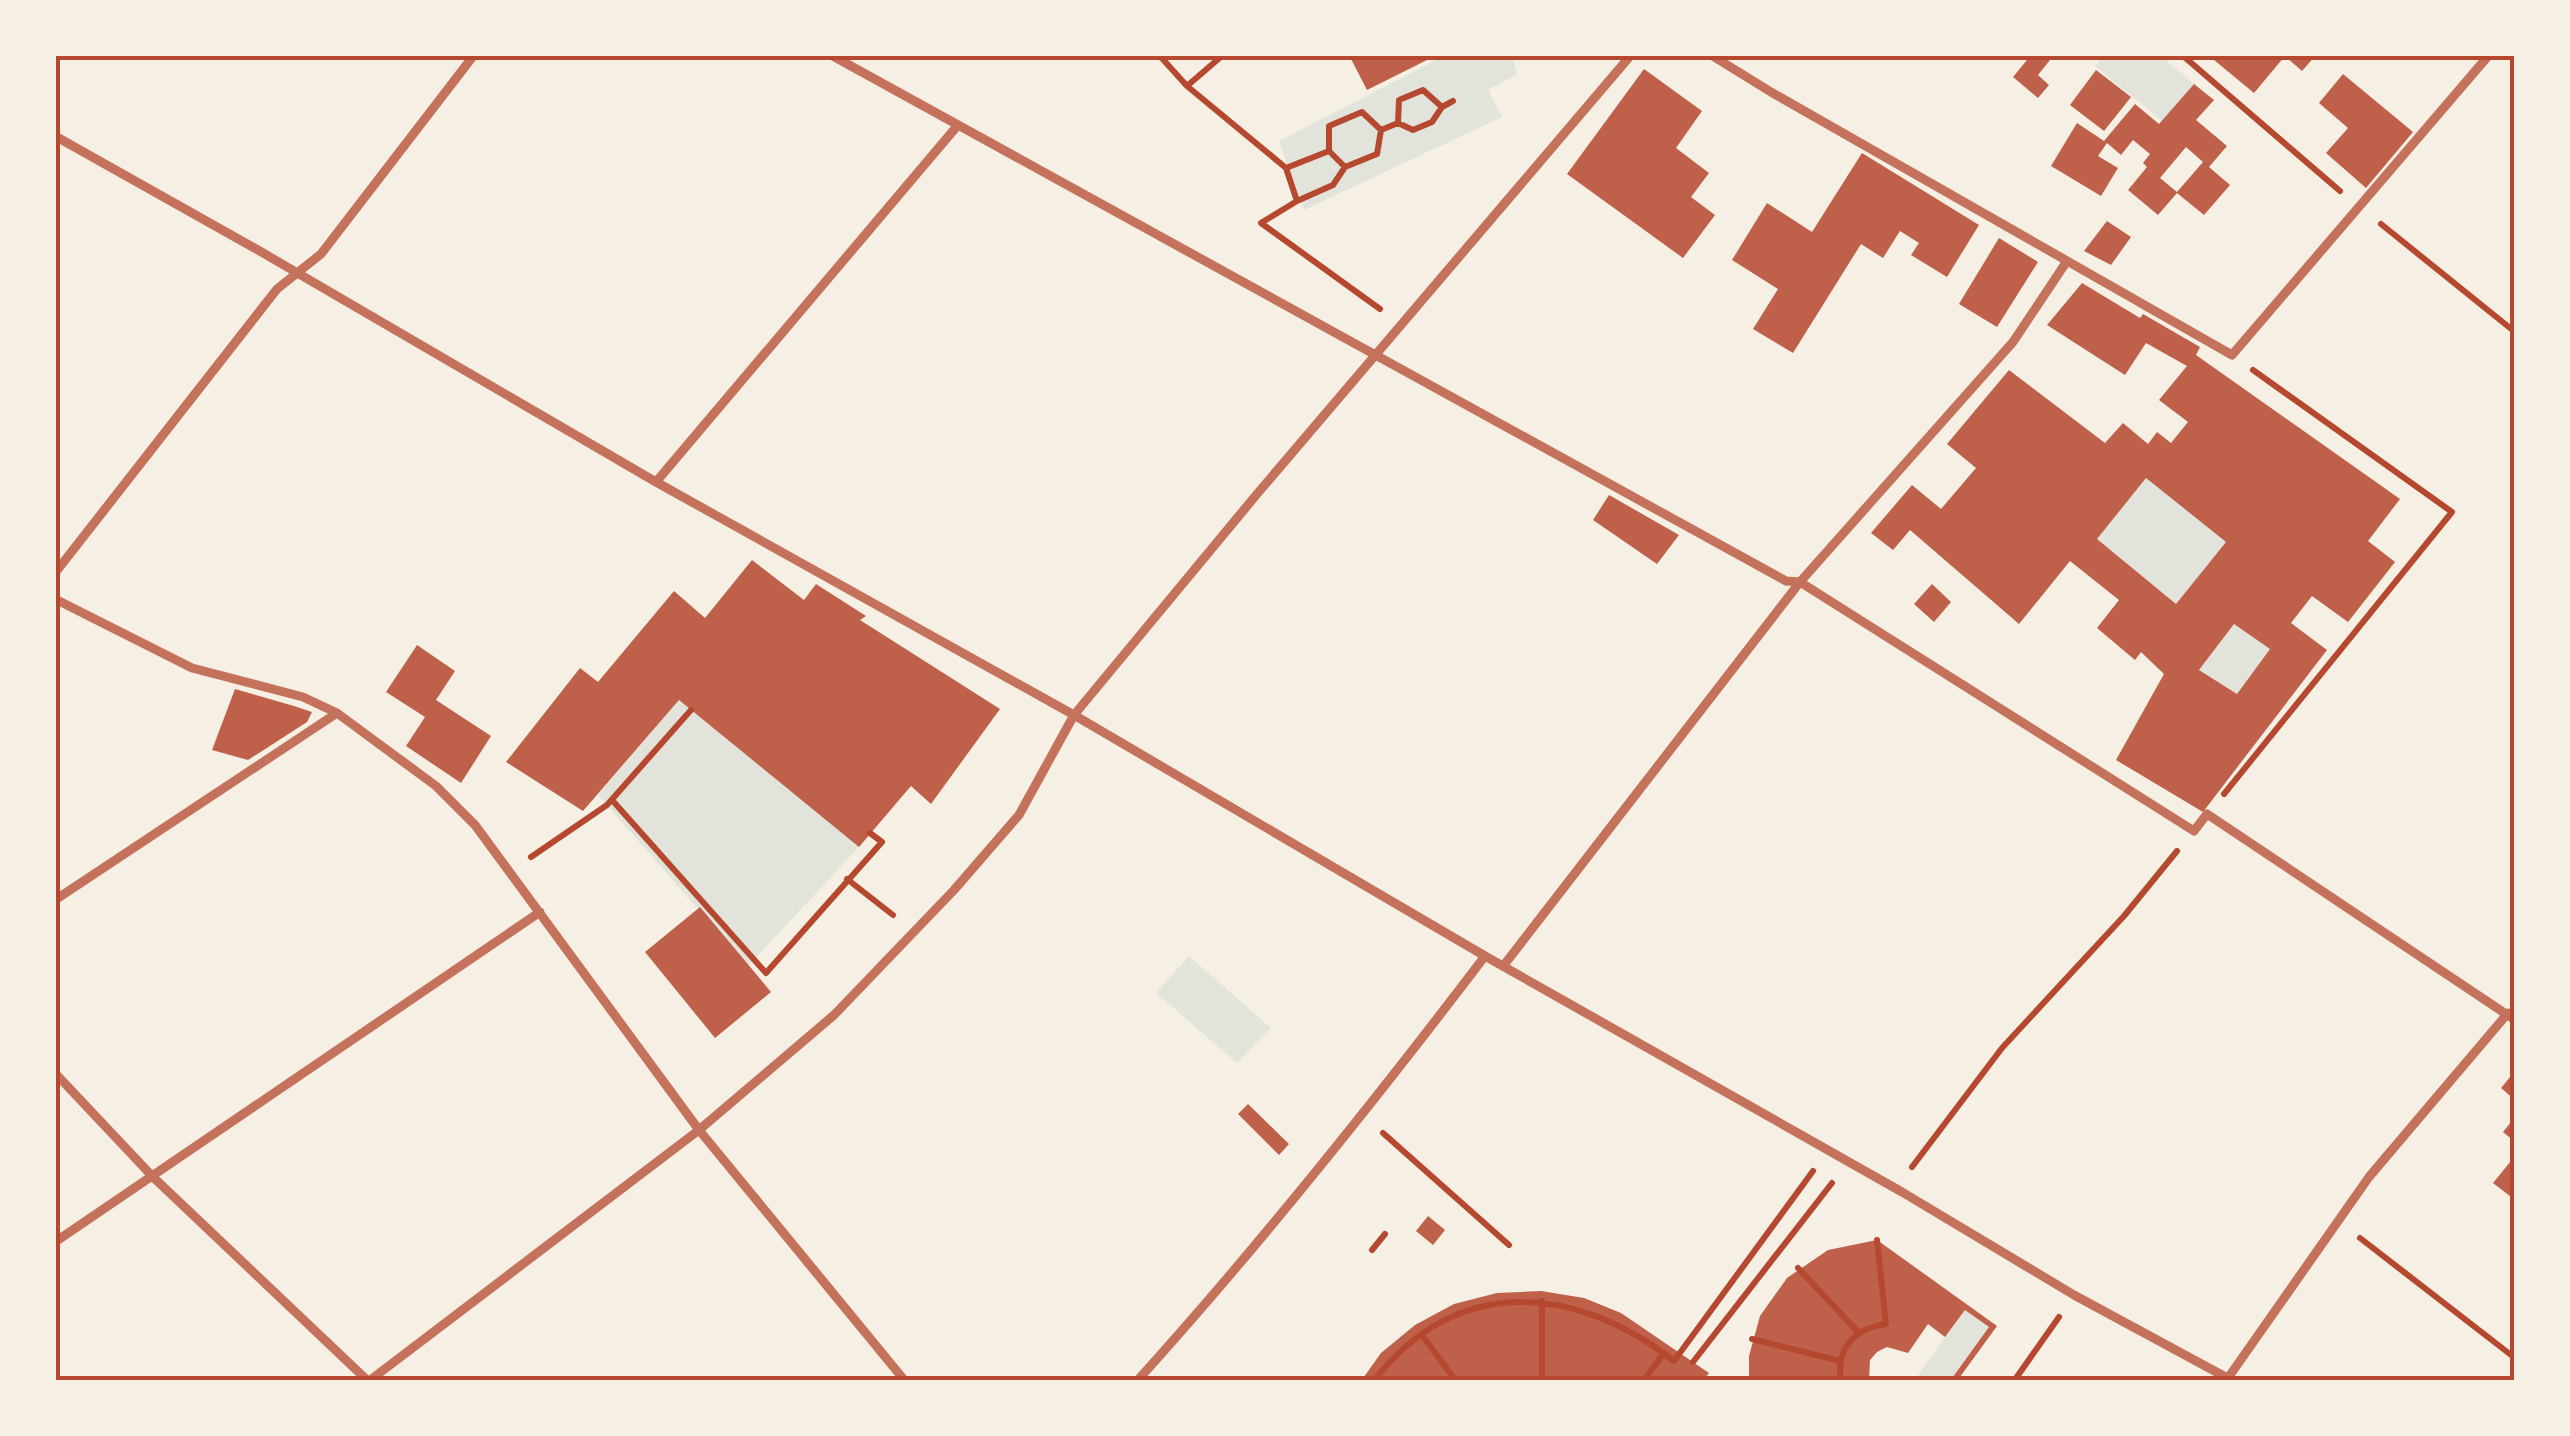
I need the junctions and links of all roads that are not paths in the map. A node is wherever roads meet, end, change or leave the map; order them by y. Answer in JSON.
{"nodes":[{"id":1,"x":474,"y":55,"type":"edge"},
{"id":2,"x":831,"y":55,"type":"edge"},
{"id":3,"x":1631,"y":55,"type":"edge"},
{"id":4,"x":1712,"y":55,"type":"edge"},
{"id":5,"x":2489,"y":55,"type":"edge"},
{"id":6,"x":958,"y":125,"type":"junction"},
{"id":7,"x":55,"y":136,"type":"edge"},
{"id":8,"x":2067,"y":261,"type":"junction"},
{"id":9,"x":295,"y":272,"type":"junction"},
{"id":10,"x":1375,"y":355,"type":"junction"},
{"id":11,"x":656,"y":482,"type":"junction"},
{"id":12,"x":55,"y":573,"type":"edge"},
{"id":13,"x":1800,"y":582,"type":"junction"},
{"id":14,"x":55,"y":599,"type":"edge"},
{"id":15,"x":337,"y":713,"type":"junction"},
{"id":16,"x":1074,"y":715,"type":"junction"},
{"id":17,"x":55,"y":900,"type":"edge"},
{"id":18,"x":540,"y":912,"type":"junction"},
{"id":19,"x":1485,"y":956,"type":"junction"},
{"id":20,"x":1504,"y":965,"type":"junction"},
{"id":21,"x":2511,"y":1017,"type":"edge"},
{"id":22,"x":55,"y":1073,"type":"edge"},
{"id":23,"x":700,"y":1130,"type":"junction"},
{"id":24,"x":153,"y":1177,"type":"junction"},
{"id":25,"x":55,"y":1242,"type":"edge"},
{"id":26,"x":385,"y":1370,"type":"junction"},
{"id":27,"x":2231,"y":1380,"type":"edge"},
{"id":28,"x":369,"y":1381,"type":"edge"},
{"id":29,"x":394,"y":1381,"type":"edge"},
{"id":30,"x":905,"y":1381,"type":"edge"},
{"id":31,"x":1137,"y":1381,"type":"edge"}],
"edges":[{"from":1,"to":9,"type":"street"},
{"from":2,"to":6,"type":"street"},
{"from":3,"to":10,"type":"street"},
{"from":4,"to":8,"type":"street"},
{"from":5,"to":8,"type":"street"},
{"from":6,"to":10,"type":"street"},
{"from":6,"to":11,"type":"street"},
{"from":7,"to":9,"type":"street"},
{"from":8,"to":13,"type":"street"},
{"from":9,"to":11,"type":"street"},
{"from":9,"to":12,"type":"street"},
{"from":10,"to":13,"type":"street"},
{"from":10,"to":16,"type":"street"},
{"from":11,"to":16,"type":"street"},
{"from":13,"to":20,"type":"street"},
{"from":13,"to":21,"type":"street"},
{"from":14,"to":15,"type":"street"},
{"from":15,"to":17,"type":"street"},
{"from":15,"to":18,"type":"street"},
{"from":16,"to":19,"type":"street"},
{"from":16,"to":23,"type":"street"},
{"from":18,"to":23,"type":"street"},
{"from":18,"to":24,"type":"street"},
{"from":19,"to":20,"type":"street"},
{"from":19,"to":31,"type":"street"},
{"from":20,"to":27,"type":"street"},
{"from":21,"to":27,"type":"street"},
{"from":22,"to":24,"type":"street"},
{"from":23,"to":26,"type":"street"},
{"from":23,"to":30,"type":"street"},
{"from":24,"to":25,"type":"street"},
{"from":24,"to":28,"type":"street"},
{"from":26,"to":28,"type":"street"},
{"from":26,"to":29,"type":"street"}]}
